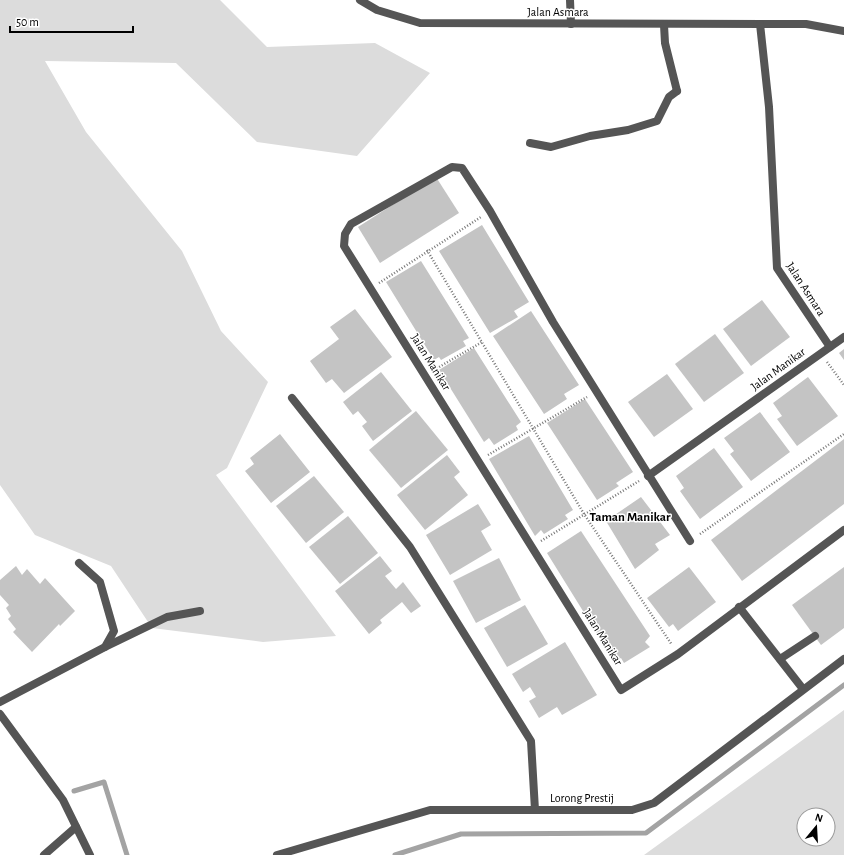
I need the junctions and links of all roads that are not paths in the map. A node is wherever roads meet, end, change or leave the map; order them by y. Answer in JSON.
{"nodes":[{"id":1,"x":360,"y":0,"type":"edge"},
{"id":2,"x":570,"y":0,"type":"edge"},
{"id":3,"x":571,"y":24,"type":"junction"},
{"id":4,"x":760,"y":24,"type":"junction"},
{"id":5,"x":664,"y":25,"type":"junction"},
{"id":6,"x":844,"y":31,"type":"edge"},
{"id":7,"x":530,"y":143,"type":"dead end"},
{"id":8,"x":844,"y":337,"type":"edge"},
{"id":9,"x":830,"y":347,"type":"junction"},
{"id":10,"x":292,"y":398,"type":"dead end"},
{"id":11,"x":648,"y":476,"type":"junction"},
{"id":12,"x":844,"y":530,"type":"edge"},
{"id":13,"x":690,"y":541,"type":"road end"},
{"id":14,"x":79,"y":563,"type":"dead end"},
{"id":15,"x":739,"y":607,"type":"junction"},
{"id":16,"x":200,"y":611,"type":"dead end"},
{"id":17,"x":815,"y":636,"type":"dead end"},
{"id":18,"x":105,"y":647,"type":"junction"},
{"id":19,"x":780,"y":659,"type":"junction"},
{"id":20,"x":844,"y":659,"type":"edge"},
{"id":21,"x":803,"y":689,"type":"junction"},
{"id":22,"x":0,"y":702,"type":"edge"},
{"id":23,"x":0,"y":714,"type":"edge"},
{"id":24,"x":535,"y":810,"type":"junction"},
{"id":25,"x":76,"y":827,"type":"junction"},
{"id":26,"x":44,"y":855,"type":"edge"},
{"id":27,"x":90,"y":855,"type":"edge"},
{"id":28,"x":276,"y":855,"type":"edge"}],
"edges":[{"from":1,"to":3,"type":"street","name":"Jalan Asmara"},
{"from":2,"to":3,"type":"street"},
{"from":3,"to":5,"type":"street","name":"Jalan Asmara"},
{"from":4,"to":5,"type":"street","name":"Jalan Asmara"},
{"from":4,"to":6,"type":"street","name":"Jalan Asmara"},
{"from":4,"to":9,"type":"street","name":"Jalan Asmara"},
{"from":5,"to":7,"type":"street"},
{"from":8,"to":9,"type":"street","name":"Jalan Manikar"},
{"from":9,"to":11,"type":"street","name":"Jalan Manikar"},
{"from":10,"to":24,"type":"street"},
{"from":11,"to":13,"type":"street","name":"Jalan Manikar"},
{"from":11,"to":15,"type":"street","name":"Jalan Manikar"},
{"from":12,"to":15,"type":"street","name":"Jalan Manikar"},
{"from":14,"to":18,"type":"street"},
{"from":15,"to":19,"type":"street"},
{"from":16,"to":18,"type":"street"},
{"from":17,"to":19,"type":"street"},
{"from":18,"to":22,"type":"street"},
{"from":19,"to":21,"type":"street"},
{"from":20,"to":21,"type":"street","name":"Lorong Prestij"},
{"from":21,"to":24,"type":"street","name":"Lorong Prestij"},
{"from":23,"to":25,"type":"street"},
{"from":24,"to":28,"type":"street","name":"Lorong Prestij"},
{"from":25,"to":26,"type":"street"},
{"from":25,"to":27,"type":"street"}]}
